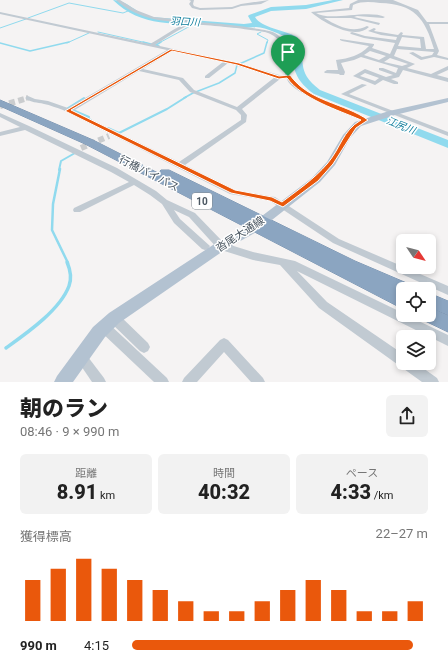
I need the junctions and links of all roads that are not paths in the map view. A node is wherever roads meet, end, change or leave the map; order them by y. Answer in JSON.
{"nodes":[{"id":1,"x":118,"y":0,"type":"edge"},
{"id":2,"x":191,"y":0,"type":"edge"},
{"id":3,"x":267,"y":0,"type":"edge"},
{"id":4,"x":361,"y":0,"type":"edge"},
{"id":5,"x":391,"y":1,"type":"edge"},
{"id":6,"x":0,"y":13,"type":"edge"},
{"id":7,"x":317,"y":16,"type":"junction"},
{"id":8,"x":330,"y":17,"type":"junction"},
{"id":9,"x":348,"y":18,"type":"junction"},
{"id":10,"x":207,"y":21,"type":"dead end"},
{"id":11,"x":346,"y":22,"type":"dead end"},
{"id":12,"x":426,"y":23,"type":"junction"},
{"id":13,"x":448,"y":23,"type":"edge"},
{"id":14,"x":379,"y":24,"type":"junction"},
{"id":15,"x":360,"y":26,"type":"dead end"},
{"id":16,"x":367,"y":28,"type":"junction"},
{"id":17,"x":373,"y":30,"type":"junction"},
{"id":18,"x":340,"y":31,"type":"dead end"},
{"id":19,"x":400,"y":34,"type":"junction"},
{"id":20,"x":363,"y":36,"type":"junction"},
{"id":21,"x":342,"y":40,"type":"dead end"},
{"id":22,"x":362,"y":43,"type":"junction"},
{"id":23,"x":396,"y":44,"type":"junction"},
{"id":24,"x":151,"y":45,"type":"junction"},
{"id":25,"x":171,"y":50,"type":"junction"},
{"id":26,"x":369,"y":50,"type":"junction"},
{"id":27,"x":424,"y":50,"type":"junction"},
{"id":28,"x":411,"y":53,"type":"dead end"},
{"id":29,"x":436,"y":53,"type":"junction"},
{"id":30,"x":448,"y":54,"type":"edge"},
{"id":31,"x":361,"y":56,"type":"junction"},
{"id":32,"x":390,"y":56,"type":"junction"},
{"id":33,"x":448,"y":59,"type":"edge"},
{"id":34,"x":226,"y":62,"type":"junction"},
{"id":35,"x":380,"y":65,"type":"junction"},
{"id":36,"x":401,"y":68,"type":"junction"},
{"id":37,"x":448,"y":68,"type":"edge"},
{"id":38,"x":138,"y":69,"type":"junction"},
{"id":39,"x":327,"y":72,"type":"dead end"},
{"id":40,"x":397,"y":75,"type":"junction"},
{"id":41,"x":288,"y":76,"type":"junction"},
{"id":42,"x":431,"y":76,"type":"junction"},
{"id":43,"x":207,"y":77,"type":"dead end"},
{"id":44,"x":279,"y":78,"type":"junction"},
{"id":45,"x":448,"y":80,"type":"edge"},
{"id":46,"x":396,"y":83,"type":"dead end"},
{"id":47,"x":364,"y":84,"type":"dead end"},
{"id":48,"x":0,"y":97,"type":"edge"},
{"id":49,"x":28,"y":98,"type":"tunnel mouth"},
{"id":50,"x":448,"y":100,"type":"edge"},
{"id":51,"x":0,"y":103,"type":"edge"},
{"id":52,"x":238,"y":109,"type":"junction"},
{"id":53,"x":68,"y":111,"type":"junction"},
{"id":54,"x":392,"y":113,"type":"junction"},
{"id":55,"x":0,"y":115,"type":"edge"},
{"id":56,"x":365,"y":120,"type":"junction"},
{"id":57,"x":27,"y":127,"type":"junction"},
{"id":58,"x":0,"y":134,"type":"edge"},
{"id":59,"x":448,"y":134,"type":"edge"},
{"id":60,"x":180,"y":165,"type":"junction"},
{"id":61,"x":135,"y":182,"type":"junction"},
{"id":62,"x":164,"y":202,"type":"junction"},
{"id":63,"x":283,"y":205,"type":"junction"},
{"id":64,"x":77,"y":210,"type":"dead end"},
{"id":65,"x":192,"y":215,"type":"junction"},
{"id":66,"x":177,"y":221,"type":"junction"},
{"id":67,"x":258,"y":224,"type":"junction"},
{"id":68,"x":205,"y":246,"type":"dead end"},
{"id":69,"x":221,"y":246,"type":"junction"},
{"id":70,"x":284,"y":264,"type":"junction"},
{"id":71,"x":396,"y":285,"type":"edge"},
{"id":72,"x":448,"y":291,"type":"edge"},
{"id":73,"x":396,"y":298,"type":"edge"},
{"id":74,"x":436,"y":303,"type":"edge"},
{"id":75,"x":448,"y":308,"type":"edge"},
{"id":76,"x":436,"y":318,"type":"edge"},
{"id":77,"x":109,"y":322,"type":"junction"},
{"id":78,"x":448,"y":324,"type":"edge"},
{"id":79,"x":448,"y":341,"type":"edge"},
{"id":80,"x":144,"y":347,"type":"dead end"},
{"id":81,"x":396,"y":356,"type":"edge"},
{"id":82,"x":81,"y":357,"type":"junction"},
{"id":83,"x":416,"y":370,"type":"edge"},
{"id":84,"x":63,"y":382,"type":"edge"},
{"id":85,"x":100,"y":382,"type":"edge"},
{"id":86,"x":163,"y":382,"type":"edge"},
{"id":87,"x":188,"y":382,"type":"edge"},
{"id":88,"x":259,"y":382,"type":"edge"},
{"id":89,"x":433,"y":382,"type":"edge"}],
"edges":[{"from":1,"to":10,"type":"street"},
{"from":2,"to":3,"type":"street"},
{"from":4,"to":5,"type":"street"},
{"from":4,"to":7,"type":"street"},
{"from":5,"to":12,"type":"street"},
{"from":6,"to":24,"type":"street"},
{"from":7,"to":8,"type":"street"},
{"from":7,"to":16,"type":"street"},
{"from":8,"to":9,"type":"street"},
{"from":8,"to":11,"type":"street"},
{"from":9,"to":14,"type":"street"},
{"from":9,"to":14,"type":"street"},
{"from":12,"to":13,"type":"street"},
{"from":12,"to":29,"type":"street"},
{"from":14,"to":17,"type":"street"},
{"from":15,"to":16,"type":"street"},
{"from":16,"to":17,"type":"street"},
{"from":17,"to":19,"type":"street"},
{"from":17,"to":20,"type":"street"},
{"from":18,"to":20,"type":"street"},
{"from":19,"to":23,"type":"street"},
{"from":19,"to":27,"type":"street"},
{"from":20,"to":22,"type":"street"},
{"from":20,"to":23,"type":"street"},
{"from":21,"to":22,"type":"street"},
{"from":22,"to":26,"type":"street"},
{"from":23,"to":27,"type":"street"},
{"from":23,"to":32,"type":"street"},
{"from":24,"to":25,"type":"street"},
{"from":24,"to":41,"type":"street"},
{"from":25,"to":34,"type":"street"},
{"from":25,"to":38,"type":"street"},
{"from":26,"to":31,"type":"street"},
{"from":26,"to":32,"type":"street"},
{"from":27,"to":29,"type":"street"},
{"from":28,"to":29,"type":"street"},
{"from":29,"to":30,"type":"street"},
{"from":29,"to":33,"type":"street"},
{"from":31,"to":35,"type":"street"},
{"from":31,"to":39,"type":"street"},
{"from":32,"to":35,"type":"street"},
{"from":32,"to":36,"type":"street"},
{"from":34,"to":43,"type":"street"},
{"from":34,"to":44,"type":"street"},
{"from":35,"to":36,"type":"street"},
{"from":35,"to":40,"type":"street"},
{"from":36,"to":40,"type":"street"},
{"from":36,"to":42,"type":"street"},
{"from":37,"to":42,"type":"street"},
{"from":38,"to":52,"type":"street"},
{"from":38,"to":53,"type":"street"},
{"from":40,"to":46,"type":"street"},
{"from":41,"to":44,"type":"street"},
{"from":41,"to":56,"type":"street"},
{"from":42,"to":45,"type":"street"},
{"from":44,"to":52,"type":"street"},
{"from":47,"to":54,"type":"street"},
{"from":48,"to":67,"type":"highway","name":"行橋バイパス","number":"10"},
{"from":49,"to":53,"type":"street"},
{"from":50,"to":54,"type":"main road","name":"沓尾大通線"},
{"from":51,"to":67,"type":"highway","name":"行橋バイパス","number":"10"},
{"from":52,"to":60,"type":"street"},
{"from":53,"to":60,"type":"street"},
{"from":54,"to":56,"type":"main road","name":"沓尾大通線"},
{"from":54,"to":59,"type":"street"},
{"from":55,"to":57,"type":"street"},
{"from":56,"to":63,"type":"main road","name":"沓尾大通線"},
{"from":57,"to":58,"type":"street"},
{"from":57,"to":61,"type":"street"},
{"from":60,"to":63,"type":"street"},
{"from":61,"to":62,"type":"street"},
{"from":61,"to":64,"type":"street"},
{"from":62,"to":65,"type":"street"},
{"from":62,"to":66,"type":"street"},
{"from":63,"to":67,"type":"main road","name":"沓尾大通線"},
{"from":63,"to":72,"type":"street"},
{"from":65,"to":66,"type":"street"},
{"from":65,"to":69,"type":"street"},
{"from":66,"to":68,"type":"street"},
{"from":67,"to":69,"type":"main road","name":"沓尾大通線"},
{"from":67,"to":71,"type":"highway","name":"行橋バイパス","number":"10"},
{"from":67,"to":73,"type":"highway","name":"行橋バイパス","number":"10"},
{"from":69,"to":70,"type":"street"},
{"from":69,"to":77,"type":"main road","name":"沓尾大通線"},
{"from":70,"to":79,"type":"street"},
{"from":70,"to":81,"type":"street"},
{"from":74,"to":75,"type":"highway"},
{"from":76,"to":78,"type":"highway"},
{"from":77,"to":80,"type":"street"},
{"from":77,"to":82,"type":"main road","name":"沓尾大通線"},
{"from":77,"to":86,"type":"street"},
{"from":82,"to":84,"type":"main road","name":"沓尾大通線"},
{"from":82,"to":85,"type":"street"},
{"from":83,"to":89,"type":"street"},
{"from":87,"to":88,"type":"street"}]}
